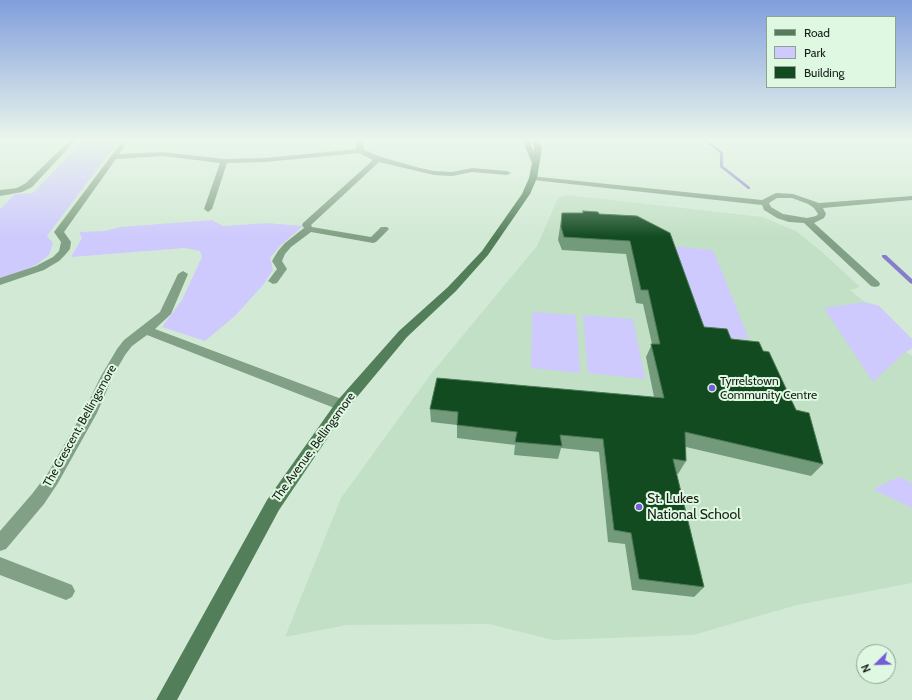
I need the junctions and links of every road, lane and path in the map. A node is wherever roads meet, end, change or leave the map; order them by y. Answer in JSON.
{"nodes":[{"id":1,"x":42,"y":172,"type":"edge"},
{"id":2,"x":103,"y":172,"type":"edge"},
{"id":3,"x":220,"y":172,"type":"edge"},
{"id":4,"x":364,"y":172,"type":"edge"},
{"id":5,"x":429,"y":172,"type":"edge"},
{"id":6,"x":464,"y":172,"type":"edge"},
{"id":7,"x":491,"y":172,"type":"edge"},
{"id":8,"x":533,"y":172,"type":"edge"},
{"id":9,"x":507,"y":173,"type":"dead end"},
{"id":10,"x":533,"y":178,"type":"junction"},
{"id":11,"x":1,"y":193,"type":"edge"},
{"id":12,"x":912,"y":198,"type":"edge"},
{"id":13,"x":765,"y":204,"type":"junction"},
{"id":14,"x":818,"y":206,"type":"junction"},
{"id":15,"x":208,"y":209,"type":"dead end"},
{"id":16,"x":807,"y":221,"type":"junction"},
{"id":17,"x":309,"y":228,"type":"junction"},
{"id":18,"x":384,"y":228,"type":"dead end"},
{"id":19,"x":183,"y":274,"type":"dead end"},
{"id":20,"x":0,"y":282,"type":"edge"},
{"id":21,"x":273,"y":282,"type":"dead end"},
{"id":22,"x":875,"y":284,"type":"dead end"},
{"id":23,"x":146,"y":330,"type":"junction"},
{"id":24,"x":342,"y":405,"type":"junction"},
{"id":25,"x":0,"y":542,"type":"edge"},
{"id":26,"x":0,"y":566,"type":"edge"},
{"id":27,"x":66,"y":591,"type":"dead end"},
{"id":28,"x":166,"y":700,"type":"edge"}],
"edges":[{"from":1,"to":11,"type":"street"},
{"from":2,"to":20,"type":"street"},
{"from":3,"to":15,"type":"street"},
{"from":4,"to":17,"type":"street"},
{"from":5,"to":6,"type":"street"},
{"from":7,"to":9,"type":"street"},
{"from":8,"to":10,"type":"street","name":"The Avenue, Bellingsmore"},
{"from":10,"to":13,"type":"street"},
{"from":10,"to":24,"type":"street","name":"The Avenue, Bellingsmore"},
{"from":12,"to":14,"type":"street"},
{"from":13,"to":14,"type":"street"},
{"from":13,"to":16,"type":"street"},
{"from":14,"to":16,"type":"street"},
{"from":16,"to":22,"type":"street"},
{"from":17,"to":18,"type":"street"},
{"from":17,"to":21,"type":"street"},
{"from":19,"to":23,"type":"street","name":"The Crescent, Bellingsmore"},
{"from":23,"to":24,"type":"street"},
{"from":23,"to":25,"type":"street","name":"The Crescent, Bellingsmore"},
{"from":24,"to":28,"type":"street","name":"The Avenue, Bellingsmore"},
{"from":26,"to":27,"type":"street"}]}
